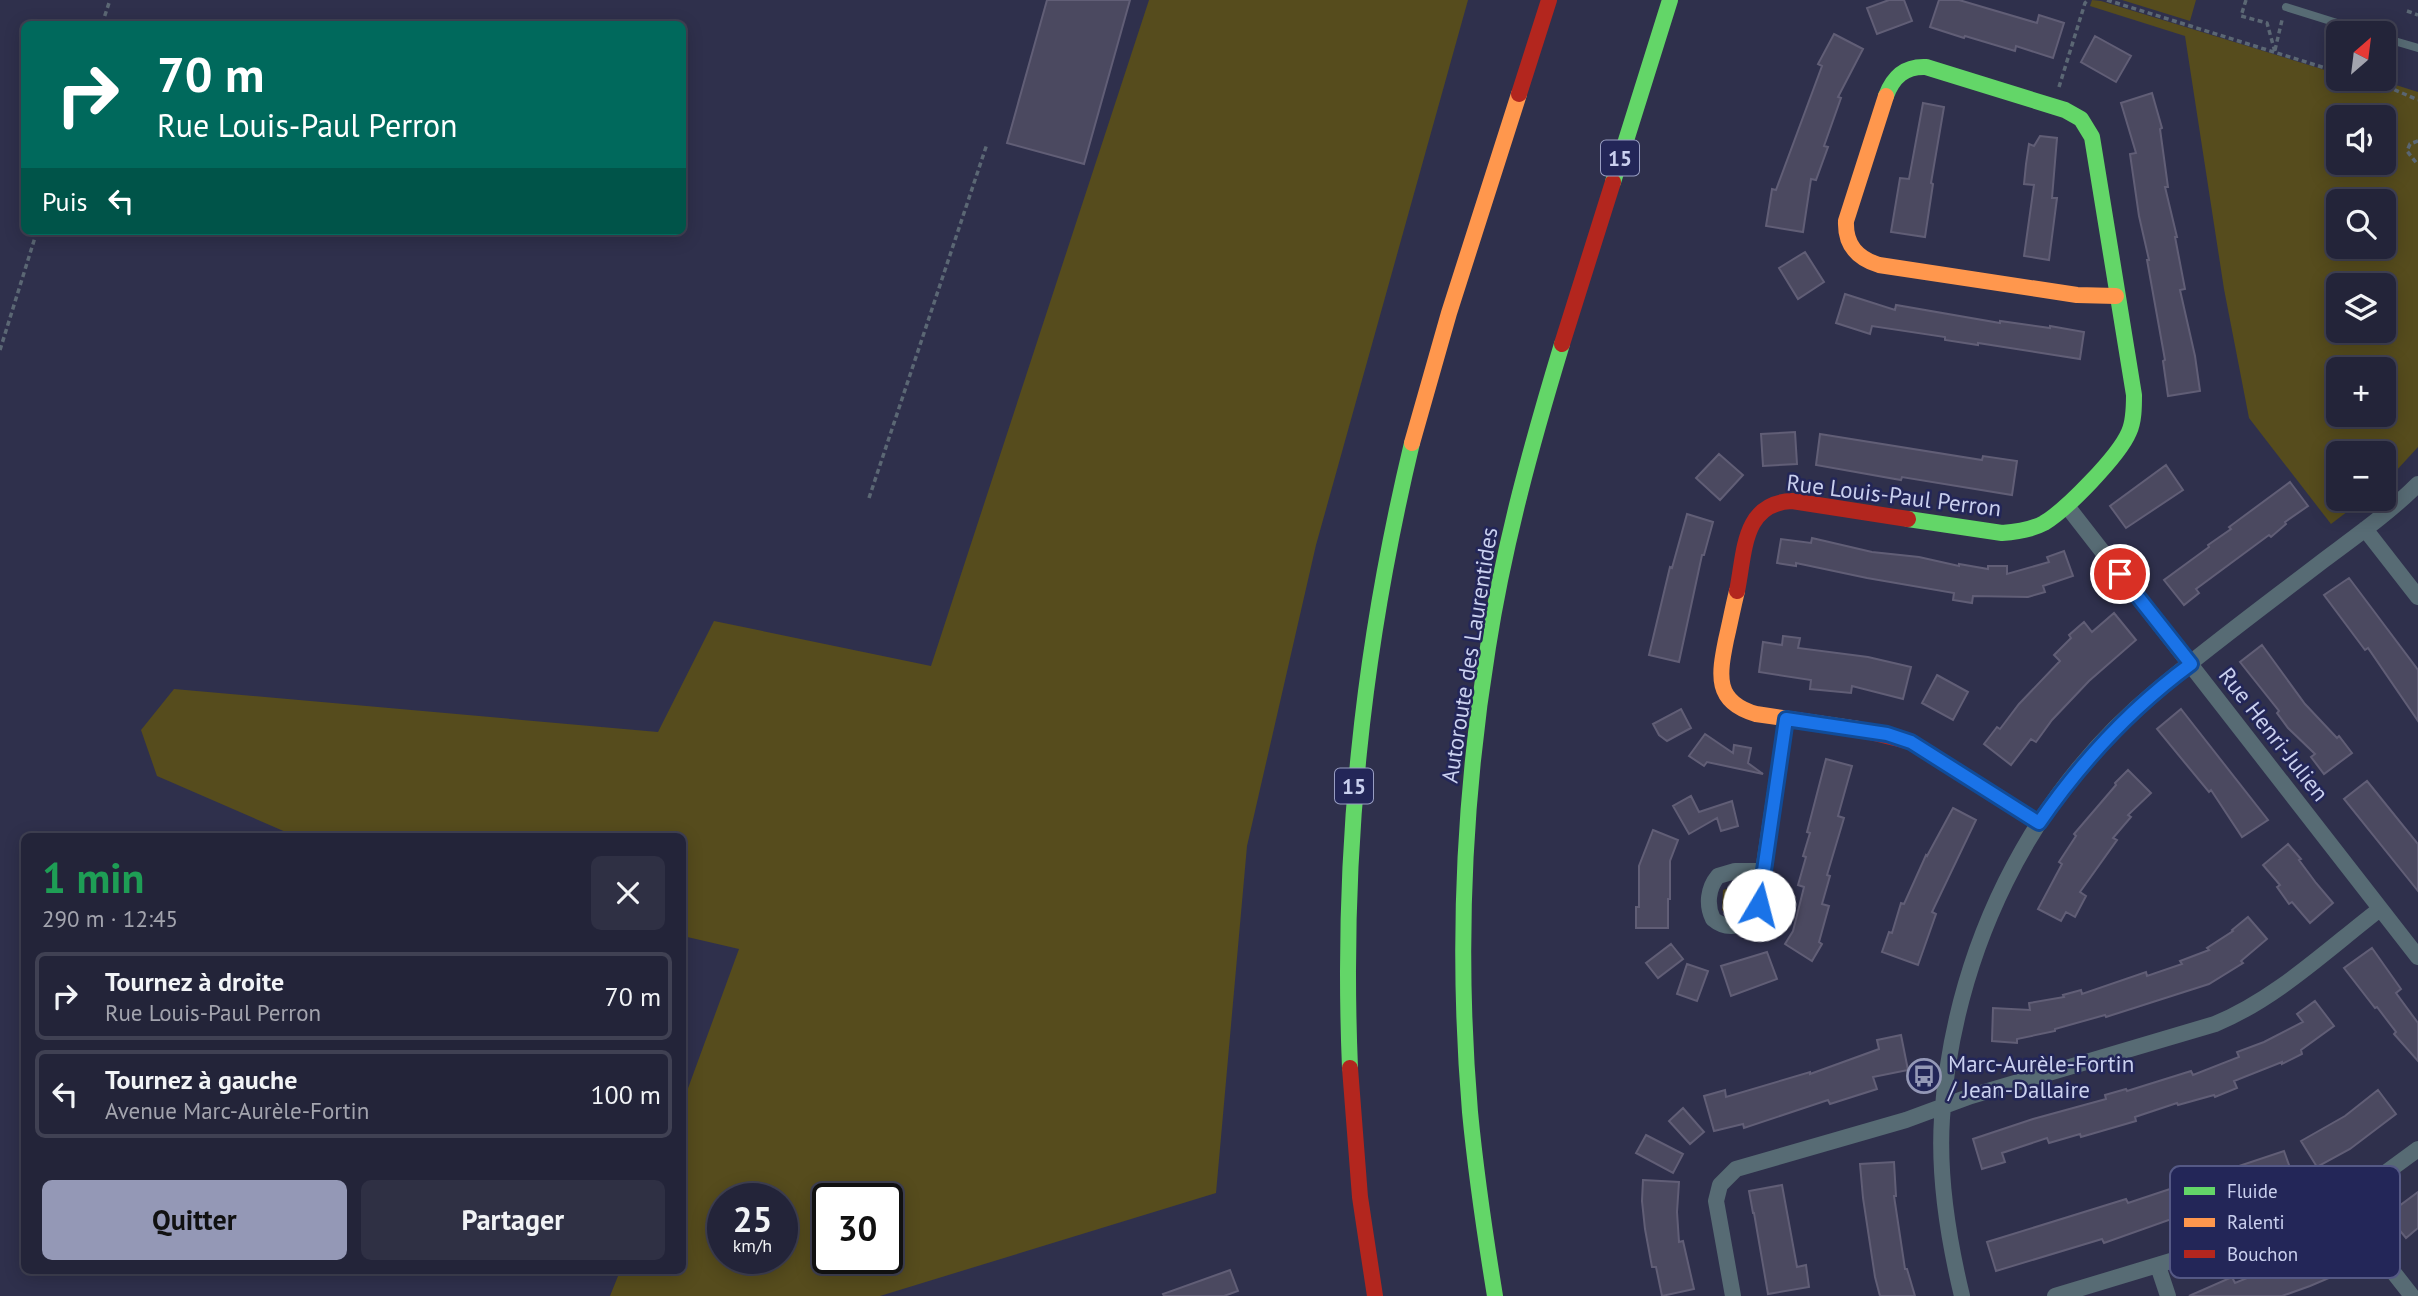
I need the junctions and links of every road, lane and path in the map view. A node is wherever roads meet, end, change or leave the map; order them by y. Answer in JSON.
{"nodes":[{"id":1,"x":110,"y":0,"type":"edge"},
{"id":2,"x":1549,"y":0,"type":"edge"},
{"id":3,"x":1670,"y":0,"type":"edge"},
{"id":4,"x":2088,"y":0,"type":"edge"},
{"id":5,"x":2106,"y":0,"type":"edge"},
{"id":6,"x":2246,"y":0,"type":"edge"},
{"id":7,"x":2286,"y":7,"type":"dead end"},
{"id":8,"x":2407,"y":11,"type":"dead end"},
{"id":9,"x":2418,"y":15,"type":"edge"},
{"id":10,"x":103,"y":21,"type":"edge"},
{"id":11,"x":2331,"y":21,"type":"edge"},
{"id":12,"x":2279,"y":33,"type":"dead end"},
{"id":13,"x":2396,"y":42,"type":"edge"},
{"id":14,"x":2418,"y":48,"type":"edge"},
{"id":15,"x":2275,"y":52,"type":"junction"},
{"id":16,"x":2326,"y":68,"type":"edge"},
{"id":17,"x":2396,"y":90,"type":"edge"},
{"id":18,"x":2057,"y":93,"type":"dead end"},
{"id":19,"x":2418,"y":100,"type":"edge"},
{"id":20,"x":2418,"y":142,"type":"edge"},
{"id":21,"x":987,"y":144,"type":"dead end"},
{"id":22,"x":2418,"y":165,"type":"edge"},
{"id":23,"x":36,"y":235,"type":"edge"},
{"id":24,"x":2116,"y":296,"type":"junction"},
{"id":25,"x":0,"y":350,"type":"edge"},
{"id":26,"x":2418,"y":484,"type":"edge"},
{"id":27,"x":869,"y":498,"type":"dead end"},
{"id":28,"x":2067,"y":506,"type":"junction"},
{"id":29,"x":2365,"y":529,"type":"junction"},
{"id":30,"x":2418,"y":597,"type":"edge"},
{"id":31,"x":2191,"y":664,"type":"junction"},
{"id":32,"x":1786,"y":719,"type":"junction"},
{"id":33,"x":2039,"y":823,"type":"junction"},
{"id":34,"x":1763,"y":871,"type":"dead end"},
{"id":35,"x":2380,"y":909,"type":"junction"},
{"id":36,"x":2418,"y":957,"type":"edge"},
{"id":37,"x":1944,"y":1107,"type":"junction"},
{"id":38,"x":2418,"y":1149,"type":"edge"},
{"id":39,"x":2395,"y":1166,"type":"edge"},
{"id":40,"x":2170,"y":1262,"type":"edge"},
{"id":41,"x":2158,"y":1266,"type":"junction"},
{"id":42,"x":2398,"y":1278,"type":"edge"},
{"id":43,"x":1375,"y":1296,"type":"edge"},
{"id":44,"x":1494,"y":1296,"type":"edge"},
{"id":45,"x":1733,"y":1296,"type":"edge"},
{"id":46,"x":1962,"y":1296,"type":"edge"},
{"id":47,"x":2054,"y":1296,"type":"edge"},
{"id":48,"x":2168,"y":1296,"type":"edge"},
{"id":49,"x":2412,"y":1296,"type":"edge"}],
"edges":[{"from":1,"to":10,"type":"path"},
{"from":2,"to":43,"type":"main road","number":"15"},
{"from":3,"to":44,"type":"main road","name":"Autoroute des Laurentides","number":"15"},
{"from":4,"to":18,"type":"path"},
{"from":5,"to":15,"type":"path"},
{"from":6,"to":15,"type":"path"},
{"from":7,"to":11,"type":"lane"},
{"from":8,"to":9,"type":"path"},
{"from":12,"to":15,"type":"path"},
{"from":13,"to":14,"type":"lane"},
{"from":15,"to":16,"type":"path"},
{"from":17,"to":19,"type":"path"},
{"from":20,"to":22,"type":"path"},
{"from":21,"to":27,"type":"path"},
{"from":23,"to":25,"type":"path"},
{"from":24,"to":24,"type":"main road","name":"Rue Louis-Paul Perron"},
{"from":24,"to":28,"type":"main road","name":"Rue Louis-Paul Perron"},
{"from":26,"to":29,"type":"street"},
{"from":28,"to":31,"type":"street","name":"Rue Henri-Julien"},
{"from":28,"to":32,"type":"main road","name":"Rue Louis-Paul Perron"},
{"from":29,"to":30,"type":"street"},
{"from":29,"to":31,"type":"street"},
{"from":31,"to":33,"type":"street"},
{"from":31,"to":35,"type":"street","name":"Rue Henri-Julien"},
{"from":32,"to":33,"type":"main road","name":"Rue Louis-Paul Perron"},
{"from":32,"to":34,"type":"street"},
{"from":33,"to":37,"type":"street"},
{"from":35,"to":36,"type":"street","name":"Rue Henri-Julien"},
{"from":35,"to":37,"type":"street"},
{"from":37,"to":45,"type":"street"},
{"from":37,"to":46,"type":"street"},
{"from":38,"to":39,"type":"street"},
{"from":40,"to":41,"type":"street"},
{"from":41,"to":47,"type":"street"},
{"from":41,"to":48,"type":"street"},
{"from":42,"to":49,"type":"street"}]}
